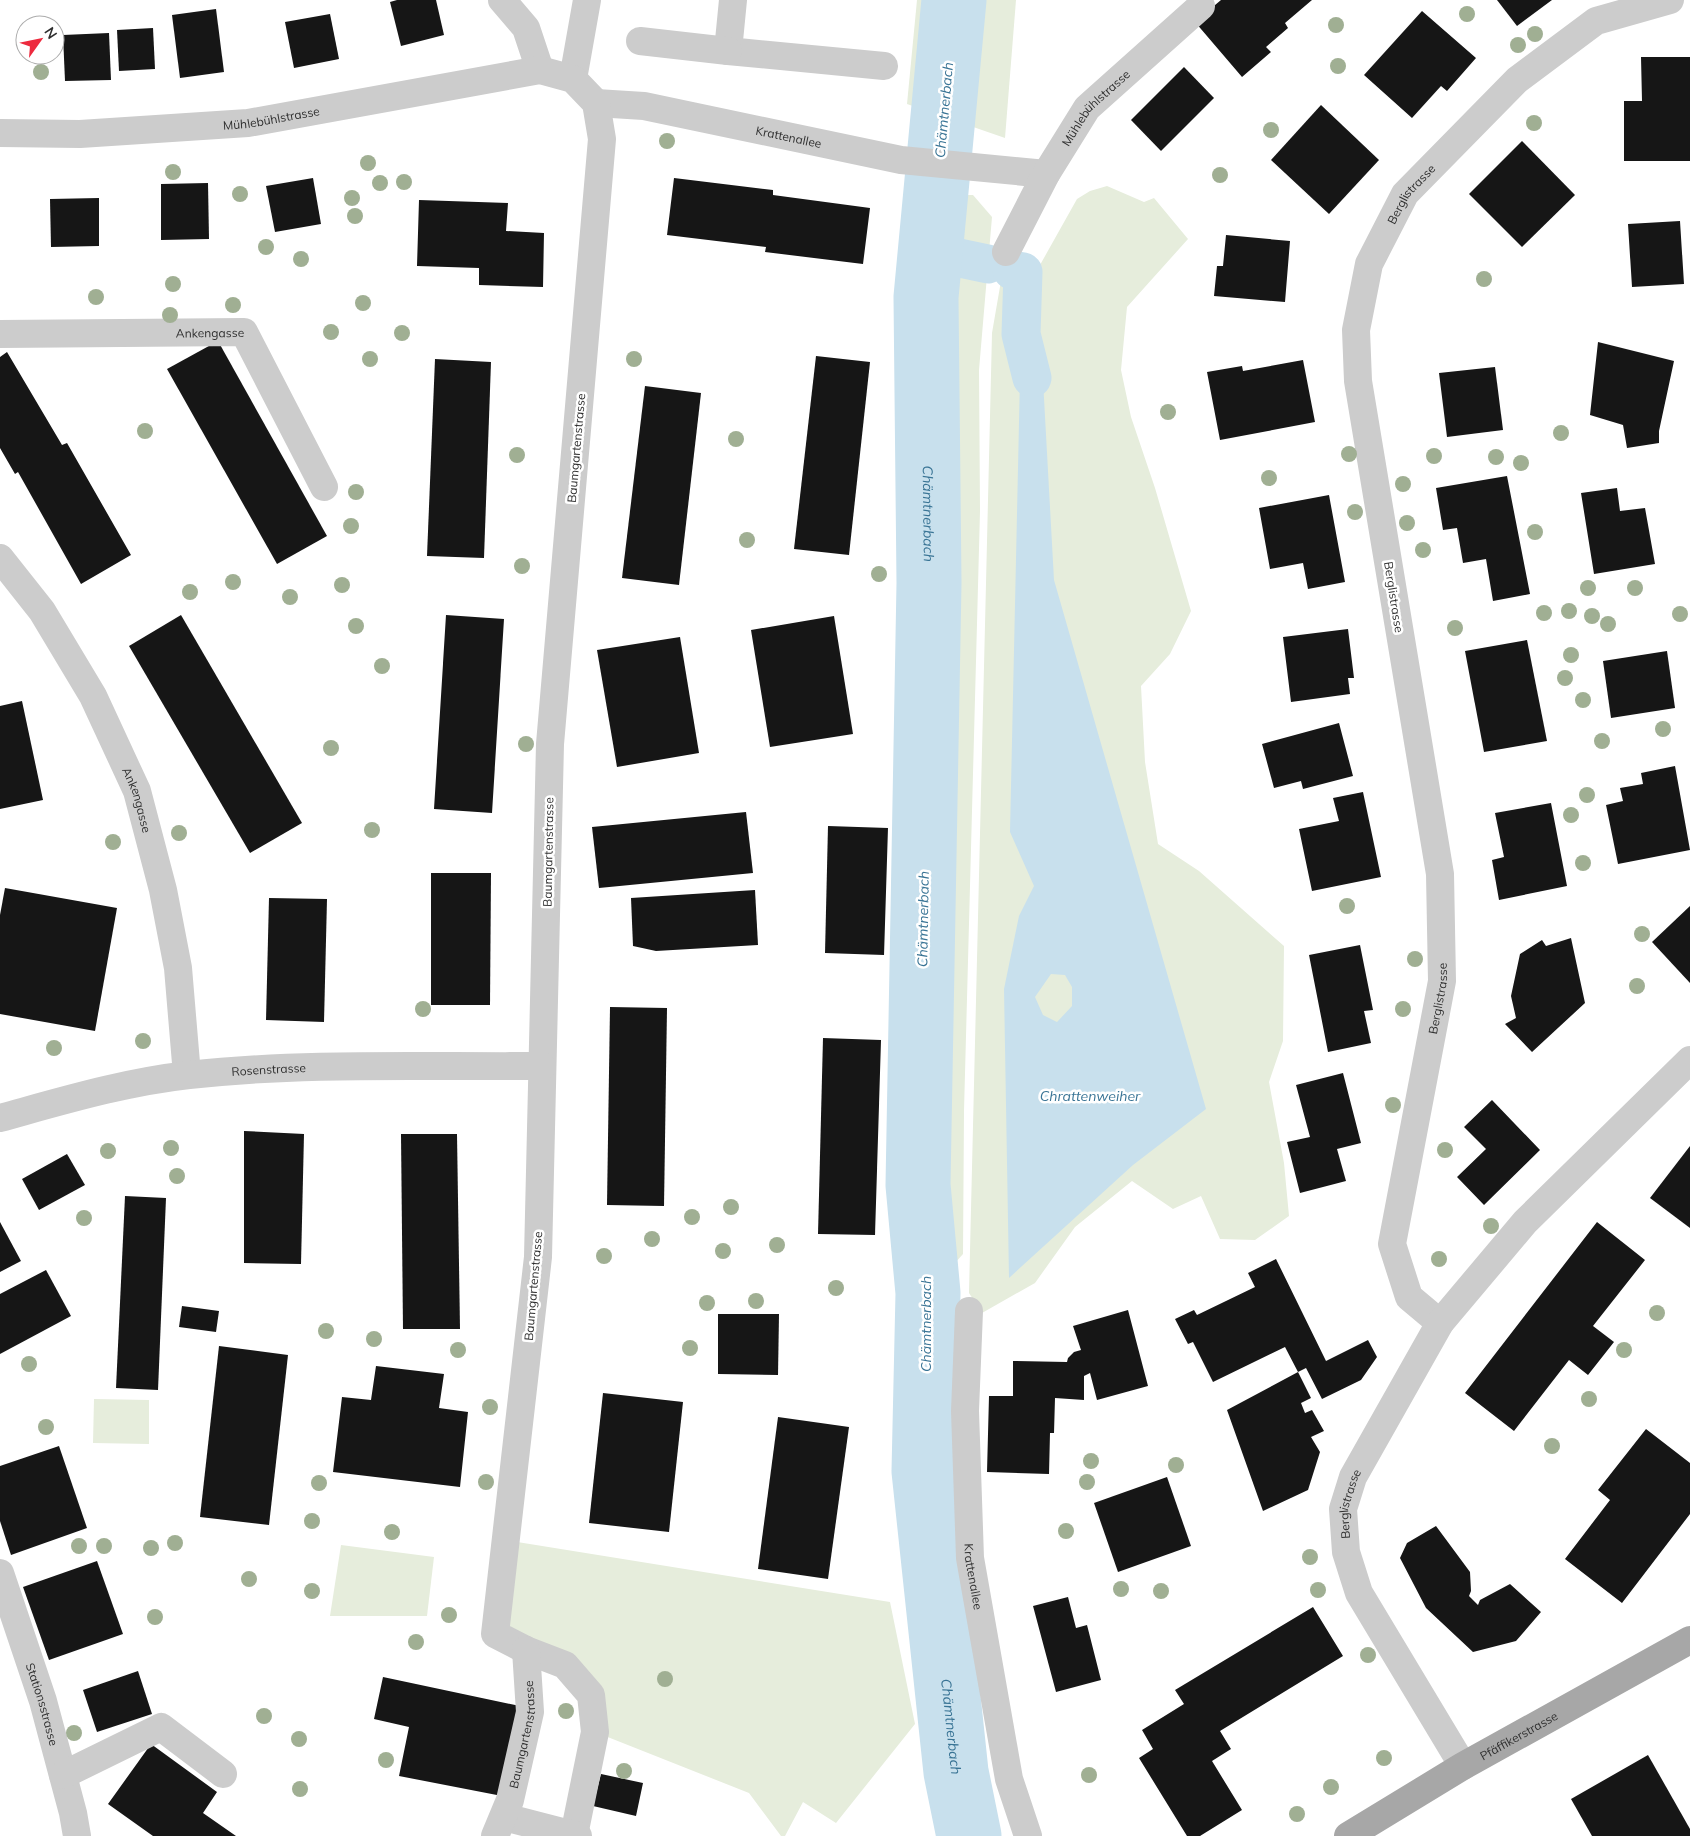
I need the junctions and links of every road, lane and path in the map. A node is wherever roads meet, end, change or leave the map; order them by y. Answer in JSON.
{"nodes":[{"id":1,"x":502,"y":0,"type":"edge"},
{"id":2,"x":587,"y":0,"type":"edge"},
{"id":3,"x":734,"y":0,"type":"edge"},
{"id":4,"x":1670,"y":0,"type":"edge"},
{"id":5,"x":1201,"y":6,"type":"dead end"},
{"id":6,"x":640,"y":41,"type":"dead end"},
{"id":7,"x":728,"y":51,"type":"junction"},
{"id":8,"x":884,"y":66,"type":"dead end"},
{"id":9,"x":540,"y":70,"type":"junction"},
{"id":10,"x":574,"y":79,"type":"junction"},
{"id":11,"x":596,"y":103,"type":"junction"},
{"id":12,"x":0,"y":133,"type":"edge"},
{"id":13,"x":1046,"y":174,"type":"junction"},
{"id":14,"x":1006,"y":252,"type":"dead end"},
{"id":15,"x":0,"y":334,"type":"edge"},
{"id":16,"x":324,"y":487,"type":"dead end"},
{"id":17,"x":0,"y":558,"type":"edge"},
{"id":18,"x":1690,"y":1060,"type":"edge"},
{"id":19,"x":542,"y":1066,"type":"junction"},
{"id":20,"x":187,"y":1075,"type":"junction"},
{"id":21,"x":0,"y":1118,"type":"edge"},
{"id":22,"x":969,"y":1311,"type":"dead end"},
{"id":23,"x":1440,"y":1323,"type":"junction"},
{"id":24,"x":0,"y":1573,"type":"edge"},
{"id":25,"x":1690,"y":1640,"type":"edge"},
{"id":26,"x":526,"y":1650,"type":"junction"},
{"id":27,"x":1463,"y":1766,"type":"junction"},
{"id":28,"x":223,"y":1774,"type":"dead end"},
{"id":29,"x":63,"y":1775,"type":"junction"},
{"id":30,"x":500,"y":1826,"type":"edge"},
{"id":31,"x":76,"y":1836,"type":"edge"},
{"id":32,"x":576,"y":1836,"type":"edge"},
{"id":33,"x":1028,"y":1836,"type":"edge"},
{"id":34,"x":1348,"y":1836,"type":"edge"}],
"edges":[{"from":1,"to":9,"type":"street"},
{"from":2,"to":10,"type":"street"},
{"from":3,"to":7,"type":"street"},
{"from":4,"to":23,"type":"street","name":"Berglistrasse"},
{"from":5,"to":13,"type":"street","name":"Mühlebühlstrasse"},
{"from":6,"to":7,"type":"street"},
{"from":7,"to":8,"type":"street"},
{"from":9,"to":10,"type":"street"},
{"from":9,"to":12,"type":"street","name":"Mühlebühlstrasse"},
{"from":10,"to":11,"type":"street"},
{"from":11,"to":13,"type":"street","name":"Krattenallee"},
{"from":11,"to":19,"type":"street","name":"Baumgartenstrasse"},
{"from":13,"to":14,"type":"street"},
{"from":15,"to":16,"type":"street","name":"Ankengasse"},
{"from":17,"to":20,"type":"street","name":"Ankengasse"},
{"from":18,"to":23,"type":"street","name":"Berglistrasse"},
{"from":19,"to":20,"type":"street","name":"Rosenstrasse"},
{"from":19,"to":26,"type":"street","name":"Baumgartenstrasse"},
{"from":20,"to":21,"type":"street","name":"Rosenstrasse"},
{"from":22,"to":33,"type":"street","name":"Krattenallee"},
{"from":23,"to":27,"type":"street","name":"Berglistrasse"},
{"from":24,"to":29,"type":"street","name":"Stationsstrasse"},
{"from":25,"to":27,"type":"main road","name":"Pfäffikerstrasse"},
{"from":26,"to":30,"type":"street","name":"Baumgartenstrasse"},
{"from":26,"to":32,"type":"street","name":"Baumgartenstrasse"},
{"from":27,"to":34,"type":"main road","name":"Pfäffikerstrasse"},
{"from":28,"to":29,"type":"street"},
{"from":29,"to":31,"type":"street","name":"Stationsstrasse"},
{"from":30,"to":32,"type":"street","name":"Baumgartenstrasse"}]}
